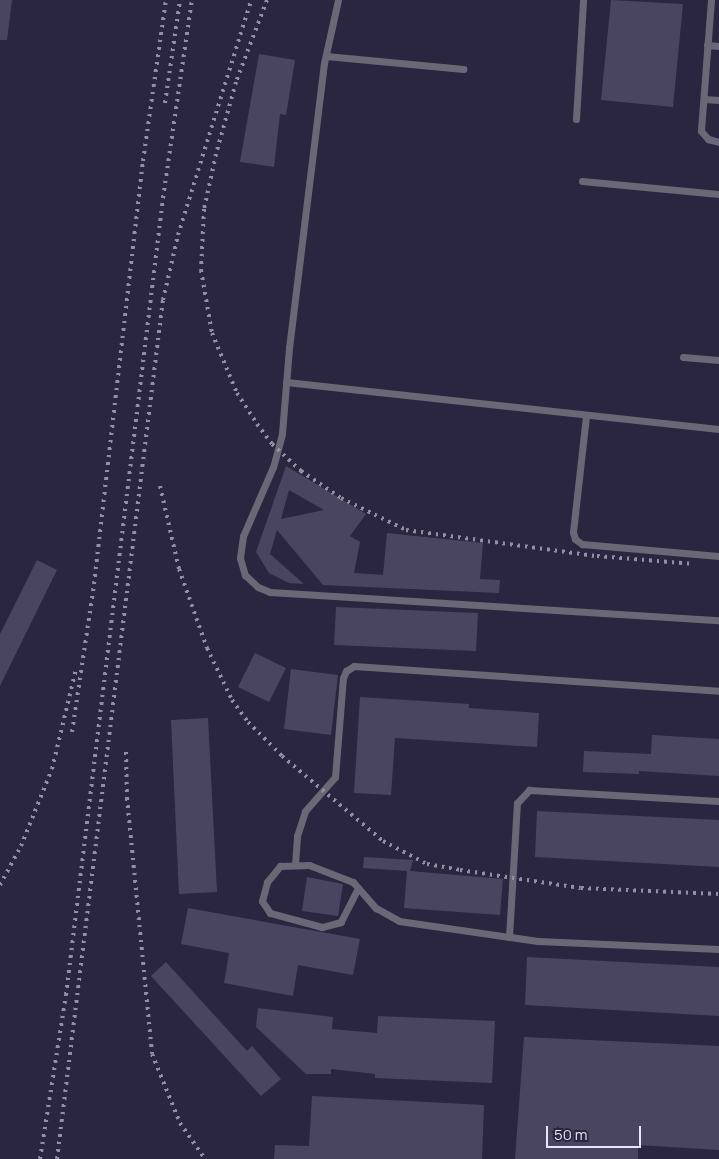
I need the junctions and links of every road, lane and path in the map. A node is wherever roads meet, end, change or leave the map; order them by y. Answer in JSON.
{"nodes":[{"id":1,"x":338,"y":0,"type":"edge"},
{"id":2,"x":583,"y":0,"type":"edge"},
{"id":3,"x":710,"y":0,"type":"edge"},
{"id":4,"x":707,"y":45,"type":"junction"},
{"id":5,"x":719,"y":46,"type":"edge"},
{"id":6,"x":326,"y":56,"type":"junction"},
{"id":7,"x":463,"y":70,"type":"dead end"},
{"id":8,"x":704,"y":99,"type":"junction"},
{"id":9,"x":719,"y":100,"type":"edge"},
{"id":10,"x":576,"y":119,"type":"dead end"},
{"id":11,"x":719,"y":142,"type":"edge"},
{"id":12,"x":582,"y":180,"type":"dead end"},
{"id":13,"x":719,"y":194,"type":"edge"},
{"id":14,"x":683,"y":357,"type":"dead end"},
{"id":15,"x":719,"y":360,"type":"edge"},
{"id":16,"x":286,"y":382,"type":"junction"},
{"id":17,"x":586,"y":416,"type":"junction"},
{"id":18,"x":719,"y":429,"type":"edge"},
{"id":19,"x":719,"y":556,"type":"edge"},
{"id":20,"x":719,"y":620,"type":"edge"},
{"id":21,"x":719,"y":690,"type":"edge"},
{"id":22,"x":719,"y":801,"type":"edge"},
{"id":23,"x":295,"y":866,"type":"junction"},
{"id":24,"x":358,"y":888,"type":"junction"},
{"id":25,"x":509,"y":937,"type":"junction"},
{"id":26,"x":719,"y":950,"type":"edge"}],
"edges":[{"from":1,"to":6,"type":"lane"},
{"from":2,"to":10,"type":"lane"},
{"from":3,"to":4,"type":"lane"},
{"from":4,"to":5,"type":"lane"},
{"from":4,"to":8,"type":"lane"},
{"from":6,"to":7,"type":"lane"},
{"from":6,"to":16,"type":"lane"},
{"from":8,"to":9,"type":"lane"},
{"from":8,"to":11,"type":"lane"},
{"from":12,"to":13,"type":"lane"},
{"from":14,"to":15,"type":"lane"},
{"from":16,"to":17,"type":"lane"},
{"from":16,"to":20,"type":"lane"},
{"from":17,"to":18,"type":"lane"},
{"from":17,"to":19,"type":"lane"},
{"from":21,"to":23,"type":"lane"},
{"from":22,"to":25,"type":"lane"},
{"from":23,"to":24,"type":"lane"},
{"from":23,"to":24,"type":"lane"},
{"from":24,"to":25,"type":"lane"},
{"from":25,"to":26,"type":"lane"}]}
